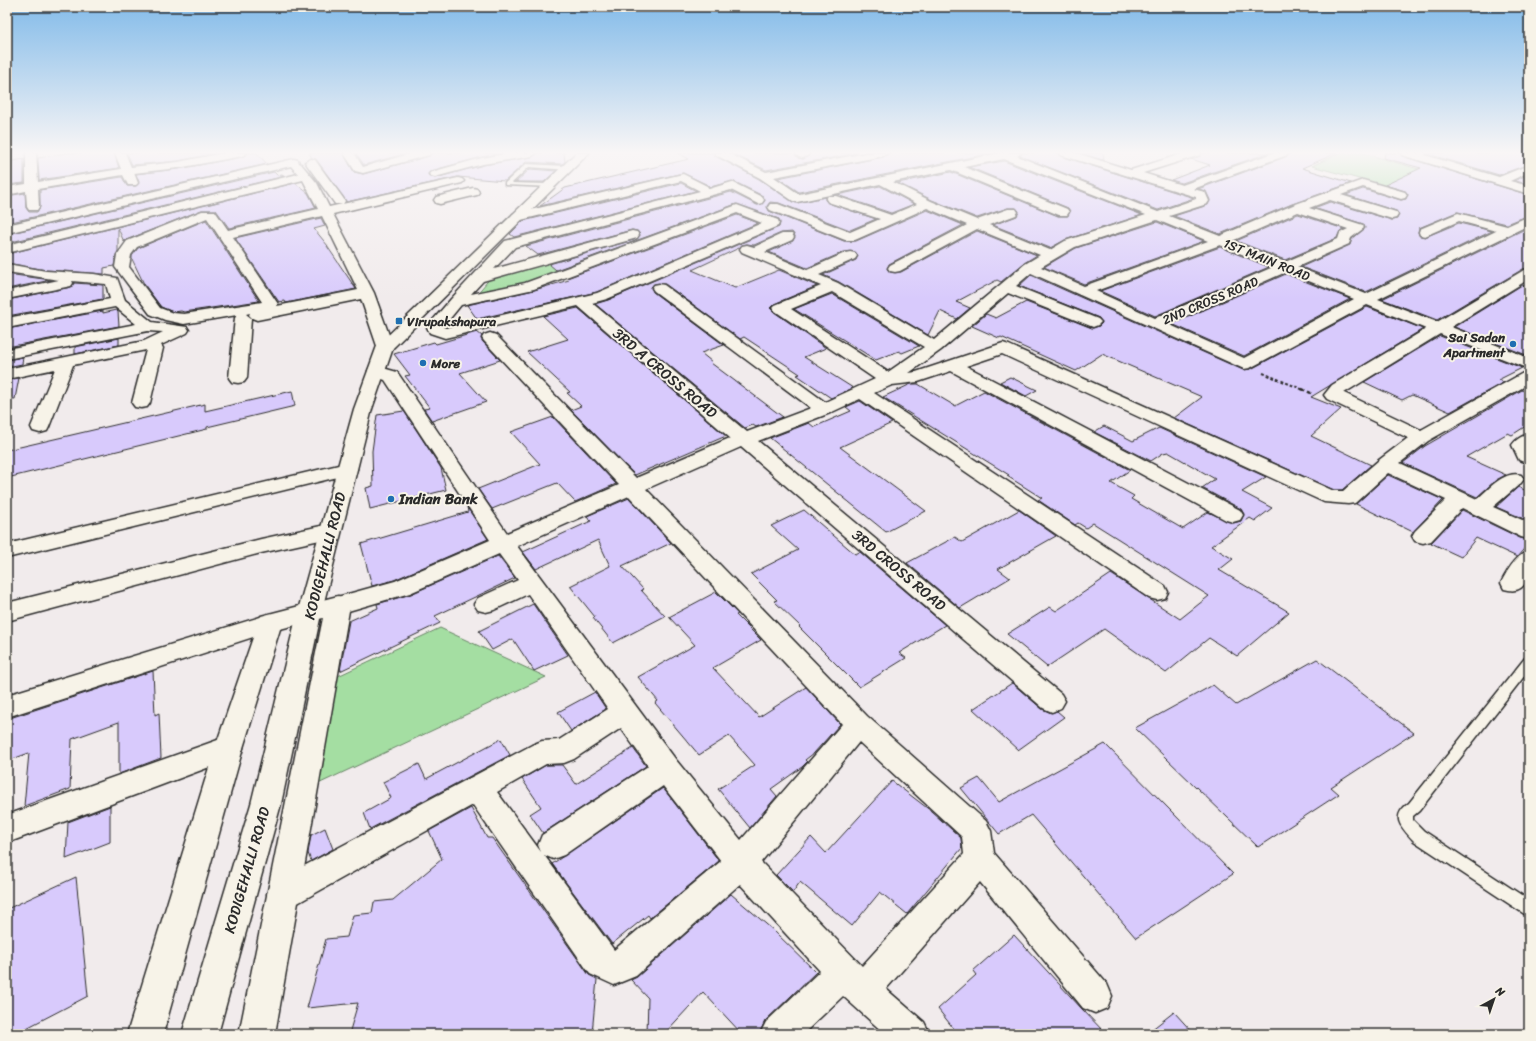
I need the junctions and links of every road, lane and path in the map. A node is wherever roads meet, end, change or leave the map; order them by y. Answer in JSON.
{"nodes":[{"id":1,"x":33,"y":202,"type":"edge"},
{"id":2,"x":123,"y":202,"type":"edge"},
{"id":3,"x":200,"y":202,"type":"edge"},
{"id":4,"x":320,"y":202,"type":"edge"},
{"id":5,"x":338,"y":202,"type":"edge"},
{"id":6,"x":359,"y":202,"type":"edge"},
{"id":7,"x":434,"y":202,"type":"edge"},
{"id":8,"x":533,"y":202,"type":"edge"},
{"id":9,"x":581,"y":202,"type":"edge"},
{"id":10,"x":672,"y":202,"type":"edge"},
{"id":11,"x":752,"y":202,"type":"edge"},
{"id":12,"x":840,"y":202,"type":"edge"},
{"id":13,"x":922,"y":202,"type":"edge"},
{"id":14,"x":1038,"y":202,"type":"edge"},
{"id":15,"x":1124,"y":202,"type":"edge"},
{"id":16,"x":1201,"y":202,"type":"edge"},
{"id":17,"x":1315,"y":202,"type":"edge"},
{"id":18,"x":1347,"y":202,"type":"edge"},
{"id":19,"x":428,"y":203,"type":"dead end"},
{"id":20,"x":927,"y":204,"type":"junction"},
{"id":21,"x":33,"y":207,"type":"dead end"},
{"id":22,"x":774,"y":207,"type":"dead end"},
{"id":23,"x":1297,"y":208,"type":"junction"},
{"id":24,"x":323,"y":209,"type":"junction"},
{"id":25,"x":1012,"y":212,"type":"dead end"},
{"id":26,"x":1063,"y":212,"type":"dead end"},
{"id":27,"x":1158,"y":216,"type":"junction"},
{"id":28,"x":1392,"y":216,"type":"dead end"},
{"id":29,"x":517,"y":217,"type":"junction"},
{"id":30,"x":891,"y":219,"type":"junction"},
{"id":31,"x":125,"y":220,"type":"junction"},
{"id":32,"x":1529,"y":220,"type":"edge"},
{"id":33,"x":347,"y":222,"type":"dead end"},
{"id":34,"x":976,"y":225,"type":"junction"},
{"id":35,"x":332,"y":226,"type":"junction"},
{"id":36,"x":7,"y":229,"type":"edge"},
{"id":37,"x":134,"y":230,"type":"dead end"},
{"id":38,"x":1508,"y":230,"type":"junction"},
{"id":39,"x":1425,"y":232,"type":"dead end"},
{"id":40,"x":224,"y":235,"type":"junction"},
{"id":41,"x":787,"y":237,"type":"dead end"},
{"id":42,"x":1220,"y":241,"type":"junction"},
{"id":43,"x":246,"y":244,"type":"dead end"},
{"id":44,"x":7,"y":248,"type":"edge"},
{"id":45,"x":1051,"y":255,"type":"junction"},
{"id":46,"x":850,"y":256,"type":"dead end"},
{"id":47,"x":1030,"y":267,"type":"junction"},
{"id":48,"x":1286,"y":267,"type":"junction"},
{"id":49,"x":7,"y":268,"type":"edge"},
{"id":50,"x":895,"y":268,"type":"dead end"},
{"id":51,"x":1529,"y":273,"type":"edge"},
{"id":52,"x":807,"y":275,"type":"junction"},
{"id":53,"x":455,"y":277,"type":"junction"},
{"id":54,"x":94,"y":278,"type":"junction"},
{"id":55,"x":478,"y":279,"type":"junction"},
{"id":56,"x":833,"y":286,"type":"junction"},
{"id":57,"x":1006,"y":287,"type":"junction"},
{"id":58,"x":659,"y":288,"type":"dead end"},
{"id":59,"x":1083,"y":291,"type":"junction"},
{"id":60,"x":367,"y":294,"type":"junction"},
{"id":61,"x":7,"y":295,"type":"edge"},
{"id":62,"x":1366,"y":299,"type":"junction"},
{"id":63,"x":118,"y":302,"type":"junction"},
{"id":64,"x":456,"y":302,"type":"junction"},
{"id":65,"x":585,"y":305,"type":"dead end"},
{"id":66,"x":283,"y":310,"type":"junction"},
{"id":67,"x":243,"y":318,"type":"junction"},
{"id":68,"x":1093,"y":322,"type":"dead end"},
{"id":69,"x":7,"y":323,"type":"edge"},
{"id":70,"x":1155,"y":324,"type":"junction"},
{"id":71,"x":148,"y":326,"type":"junction"},
{"id":72,"x":180,"y":326,"type":"junction"},
{"id":73,"x":1439,"y":328,"type":"junction"},
{"id":74,"x":490,"y":338,"type":"dead end"},
{"id":75,"x":149,"y":345,"type":"junction"},
{"id":76,"x":385,"y":346,"type":"junction"},
{"id":77,"x":935,"y":347,"type":"junction"},
{"id":78,"x":7,"y":354,"type":"edge"},
{"id":79,"x":66,"y":362,"type":"junction"},
{"id":80,"x":1244,"y":364,"type":"junction"},
{"id":81,"x":1529,"y":364,"type":"edge"},
{"id":82,"x":951,"y":365,"type":"junction"},
{"id":83,"x":376,"y":371,"type":"junction"},
{"id":84,"x":7,"y":374,"type":"edge"},
{"id":85,"x":1529,"y":376,"type":"edge"},
{"id":86,"x":238,"y":378,"type":"dead end"},
{"id":87,"x":888,"y":380,"type":"junction"},
{"id":88,"x":862,"y":392,"type":"junction"},
{"id":89,"x":1340,"y":398,"type":"junction"},
{"id":90,"x":141,"y":403,"type":"dead end"},
{"id":91,"x":824,"y":409,"type":"junction"},
{"id":92,"x":40,"y":427,"type":"dead end"},
{"id":93,"x":1421,"y":437,"type":"junction"},
{"id":94,"x":745,"y":440,"type":"junction"},
{"id":95,"x":1529,"y":440,"type":"edge"},
{"id":96,"x":1529,"y":458,"type":"edge"},
{"id":97,"x":1386,"y":464,"type":"junction"},
{"id":98,"x":347,"y":469,"type":"junction"},
{"id":99,"x":1514,"y":479,"type":"dead end"},
{"id":100,"x":634,"y":487,"type":"junction"},
{"id":101,"x":1459,"y":499,"type":"junction"},
{"id":102,"x":1479,"y":508,"type":"junction"},
{"id":103,"x":1233,"y":515,"type":"dead end"},
{"id":104,"x":330,"y":531,"type":"junction"},
{"id":105,"x":1529,"y":532,"type":"edge"},
{"id":106,"x":1423,"y":536,"type":"dead end"},
{"id":107,"x":503,"y":543,"type":"junction"},
{"id":108,"x":7,"y":551,"type":"edge"},
{"id":109,"x":1529,"y":559,"type":"edge"},
{"id":110,"x":532,"y":583,"type":"junction"},
{"id":111,"x":1512,"y":583,"type":"dead end"},
{"id":112,"x":1157,"y":592,"type":"dead end"},
{"id":113,"x":486,"y":604,"type":"dead end"},
{"id":114,"x":338,"y":605,"type":"junction"},
{"id":115,"x":7,"y":612,"type":"edge"},
{"id":116,"x":309,"y":614,"type":"junction"},
{"id":117,"x":270,"y":623,"type":"junction"},
{"id":118,"x":1529,"y":661,"type":"edge"},
{"id":119,"x":1052,"y":701,"type":"dead end"},
{"id":120,"x":7,"y":706,"type":"edge"},
{"id":121,"x":625,"y":712,"type":"junction"},
{"id":122,"x":858,"y":724,"type":"junction"},
{"id":123,"x":229,"y":748,"type":"junction"},
{"id":124,"x":666,"y":769,"type":"junction"},
{"id":125,"x":478,"y":788,"type":"junction"},
{"id":126,"x":7,"y":829,"type":"edge"},
{"id":127,"x":553,"y":845,"type":"dead end"},
{"id":128,"x":980,"y":859,"type":"junction"},
{"id":129,"x":741,"y":863,"type":"junction"},
{"id":130,"x":283,"y":894,"type":"junction"},
{"id":131,"x":1529,"y":909,"type":"edge"},
{"id":132,"x":853,"y":981,"type":"junction"},
{"id":133,"x":1095,"y":996,"type":"dead end"},
{"id":134,"x":145,"y":1034,"type":"edge"},
{"id":135,"x":200,"y":1034,"type":"edge"},
{"id":136,"x":257,"y":1034,"type":"edge"},
{"id":137,"x":778,"y":1034,"type":"edge"},
{"id":138,"x":912,"y":1034,"type":"edge"}],
"edges":[{"from":1,"to":21,"type":"street"},
{"from":2,"to":36,"type":"street"},
{"from":3,"to":31,"type":"street"},
{"from":4,"to":24,"type":"street"},
{"from":5,"to":24,"type":"street"},
{"from":6,"to":24,"type":"street"},
{"from":7,"to":19,"type":"street"},
{"from":8,"to":29,"type":"main road","name":"KODIGEHALLI ROAD"},
{"from":9,"to":29,"type":"street"},
{"from":10,"to":55,"type":"street"},
{"from":11,"to":55,"type":"street"},
{"from":12,"to":30,"type":"street"},
{"from":13,"to":20,"type":"street"},
{"from":14,"to":26,"type":"street"},
{"from":15,"to":27,"type":"street","name":"1ST MAIN ROAD"},
{"from":16,"to":27,"type":"street"},
{"from":17,"to":23,"type":"street"},
{"from":18,"to":28,"type":"street"},
{"from":20,"to":30,"type":"street"},
{"from":20,"to":34,"type":"street"},
{"from":22,"to":30,"type":"street"},
{"from":23,"to":42,"type":"street"},
{"from":23,"to":48,"type":"street","name":"2ND CROSS ROAD"},
{"from":24,"to":35,"type":"street"},
{"from":24,"to":40,"type":"street"},
{"from":25,"to":34,"type":"street"},
{"from":27,"to":42,"type":"street","name":"1ST MAIN ROAD"},
{"from":27,"to":45,"type":"street"},
{"from":29,"to":53,"type":"main road","name":"KODIGEHALLI ROAD"},
{"from":31,"to":37,"type":"street"},
{"from":31,"to":44,"type":"street"},
{"from":32,"to":38,"type":"street"},
{"from":33,"to":35,"type":"street"},
{"from":34,"to":45,"type":"street"},
{"from":34,"to":50,"type":"street"},
{"from":35,"to":60,"type":"street"},
{"from":38,"to":39,"type":"street"},
{"from":38,"to":62,"type":"street"},
{"from":40,"to":72,"type":"street"},
{"from":40,"to":72,"type":"street"},
{"from":41,"to":52,"type":"street"},
{"from":42,"to":48,"type":"street","name":"1ST MAIN ROAD"},
{"from":42,"to":59,"type":"street"},
{"from":43,"to":66,"type":"street"},
{"from":45,"to":47,"type":"street"},
{"from":46,"to":52,"type":"street"},
{"from":47,"to":57,"type":"street"},
{"from":47,"to":59,"type":"street"},
{"from":48,"to":62,"type":"street","name":"1ST MAIN ROAD"},
{"from":48,"to":70,"type":"street","name":"2ND CROSS ROAD"},
{"from":49,"to":54,"type":"street"},
{"from":51,"to":73,"type":"street"},
{"from":52,"to":56,"type":"street"},
{"from":53,"to":55,"type":"street"},
{"from":53,"to":76,"type":"main road","name":"KODIGEHALLI ROAD"},
{"from":54,"to":61,"type":"street"},
{"from":54,"to":63,"type":"street"},
{"from":55,"to":64,"type":"street"},
{"from":56,"to":77,"type":"street"},
{"from":56,"to":87,"type":"street"},
{"from":57,"to":68,"type":"street"},
{"from":57,"to":77,"type":"street"},
{"from":58,"to":91,"type":"street"},
{"from":59,"to":70,"type":"street"},
{"from":60,"to":66,"type":"street"},
{"from":60,"to":76,"type":"street"},
{"from":62,"to":73,"type":"street","name":"1ST MAIN ROAD"},
{"from":62,"to":80,"type":"street"},
{"from":63,"to":69,"type":"street"},
{"from":63,"to":71,"type":"street"},
{"from":64,"to":64,"type":"street"},
{"from":65,"to":94,"type":"street","name":"3RD A CROSS ROAD"},
{"from":66,"to":67,"type":"street"},
{"from":67,"to":72,"type":"street"},
{"from":67,"to":86,"type":"street"},
{"from":70,"to":80,"type":"street"},
{"from":71,"to":72,"type":"street"},
{"from":71,"to":78,"type":"street"},
{"from":72,"to":75,"type":"street"},
{"from":73,"to":81,"type":"street","name":"1ST MAIN ROAD"},
{"from":73,"to":89,"type":"street"},
{"from":74,"to":100,"type":"street"},
{"from":75,"to":79,"type":"street"},
{"from":75,"to":90,"type":"street"},
{"from":76,"to":83,"type":"main road","name":"KODIGEHALLI ROAD"},
{"from":77,"to":87,"type":"street"},
{"from":79,"to":84,"type":"street"},
{"from":79,"to":92,"type":"street"},
{"from":80,"to":89,"type":"path"},
{"from":82,"to":87,"type":"street"},
{"from":82,"to":97,"type":"street"},
{"from":82,"to":103,"type":"street"},
{"from":83,"to":98,"type":"main road","name":"KODIGEHALLI ROAD"},
{"from":83,"to":107,"type":"street"},
{"from":85,"to":93,"type":"street"},
{"from":87,"to":88,"type":"street"},
{"from":88,"to":91,"type":"street"},
{"from":88,"to":112,"type":"street"},
{"from":89,"to":93,"type":"street"},
{"from":91,"to":94,"type":"street"},
{"from":93,"to":97,"type":"street"},
{"from":94,"to":100,"type":"street"},
{"from":94,"to":119,"type":"street","name":"3RD CROSS ROAD"},
{"from":95,"to":96,"type":"street"},
{"from":97,"to":101,"type":"street"},
{"from":98,"to":104,"type":"main road","name":"KODIGEHALLI ROAD"},
{"from":98,"to":108,"type":"street"},
{"from":99,"to":102,"type":"street"},
{"from":100,"to":107,"type":"street"},
{"from":100,"to":122,"type":"street"},
{"from":101,"to":102,"type":"street"},
{"from":101,"to":106,"type":"street"},
{"from":102,"to":105,"type":"street"},
{"from":104,"to":115,"type":"street"},
{"from":104,"to":116,"type":"main road","name":"KODIGEHALLI ROAD"},
{"from":107,"to":110,"type":"street"},
{"from":107,"to":114,"type":"street"},
{"from":109,"to":111,"type":"street"},
{"from":110,"to":113,"type":"street"},
{"from":110,"to":121,"type":"street"},
{"from":114,"to":116,"type":"main road"},
{"from":114,"to":130,"type":"main road"},
{"from":116,"to":117,"type":"main road"},
{"from":116,"to":135,"type":"main road","name":"KODIGEHALLI ROAD"},
{"from":117,"to":120,"type":"street"},
{"from":117,"to":123,"type":"main road"},
{"from":118,"to":131,"type":"lane"},
{"from":121,"to":124,"type":"street"},
{"from":121,"to":125,"type":"street"},
{"from":122,"to":128,"type":"street"},
{"from":122,"to":129,"type":"street"},
{"from":123,"to":126,"type":"street"},
{"from":123,"to":134,"type":"main road"},
{"from":124,"to":127,"type":"street"},
{"from":124,"to":129,"type":"street"},
{"from":125,"to":129,"type":"street"},
{"from":125,"to":130,"type":"street"},
{"from":128,"to":132,"type":"street"},
{"from":128,"to":133,"type":"street"},
{"from":129,"to":132,"type":"street"},
{"from":130,"to":136,"type":"main road"},
{"from":132,"to":137,"type":"street"},
{"from":132,"to":138,"type":"street"}]}
